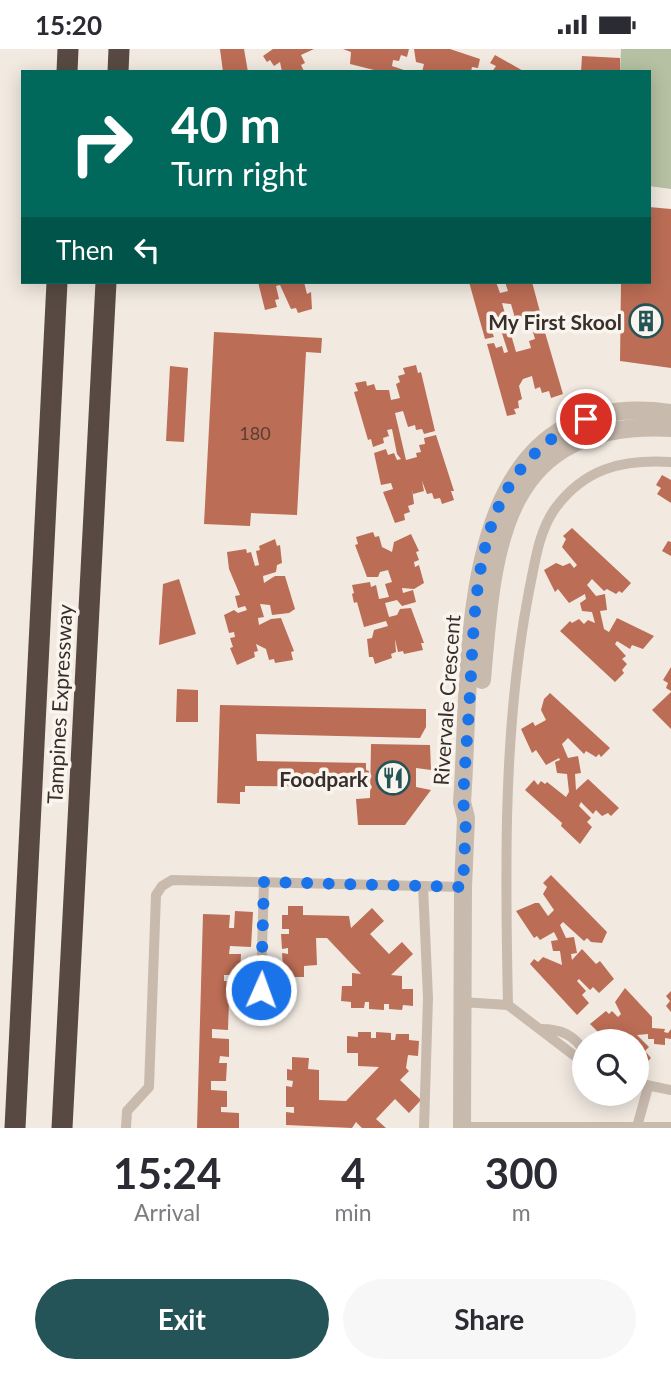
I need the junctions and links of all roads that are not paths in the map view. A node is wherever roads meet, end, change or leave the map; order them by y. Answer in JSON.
{"nodes":[{"id":1,"x":68,"y":49,"type":"edge"},
{"id":2,"x":119,"y":49,"type":"edge"},
{"id":3,"x":67,"y":70,"type":"edge"},
{"id":4,"x":118,"y":70,"type":"edge"},
{"id":5,"x":57,"y":284,"type":"edge"},
{"id":6,"x":106,"y":284,"type":"edge"},
{"id":7,"x":671,"y":413,"type":"edge"},
{"id":8,"x":671,"y":428,"type":"edge"},
{"id":9,"x":671,"y":462,"type":"edge"},
{"id":10,"x":476,"y":677,"type":"junction"},
{"id":11,"x":264,"y":882,"type":"junction"},
{"id":12,"x":423,"y":886,"type":"junction"},
{"id":13,"x":463,"y":887,"type":"junction"},
{"id":14,"x":462,"y":1002,"type":"junction"},
{"id":15,"x":508,"y":1005,"type":"junction"},
{"id":16,"x":260,"y":1017,"type":"dead end"},
{"id":17,"x":541,"y":1029,"type":"junction"},
{"id":18,"x":572,"y":1037,"type":"edge"},
{"id":19,"x":572,"y":1054,"type":"edge"},
{"id":20,"x":649,"y":1087,"type":"edge"},
{"id":21,"x":671,"y":1090,"type":"edge"},
{"id":22,"x":643,"y":1106,"type":"edge"},
{"id":23,"x":637,"y":1127,"type":"edge"},
{"id":24,"x":671,"y":1127,"type":"edge"},
{"id":25,"x":15,"y":1128,"type":"edge"},
{"id":26,"x":62,"y":1128,"type":"edge"},
{"id":27,"x":126,"y":1128,"type":"edge"},
{"id":28,"x":424,"y":1128,"type":"edge"},
{"id":29,"x":462,"y":1128,"type":"edge"},
{"id":30,"x":507,"y":1128,"type":"edge"}],
"edges":[{"from":1,"to":3,"type":"highway"},
{"from":2,"to":4,"type":"highway"},
{"from":5,"to":25,"type":"highway","name":"Tampines Expressway"},
{"from":6,"to":26,"type":"highway","name":"Tampines Expressway"},
{"from":7,"to":10,"type":"street","name":"Rivervale Crescent"},
{"from":8,"to":10,"type":"street","name":"Rivervale Crescent"},
{"from":9,"to":15,"type":"lane"},
{"from":10,"to":13,"type":"street","name":"Rivervale Crescent"},
{"from":11,"to":12,"type":"lane"},
{"from":11,"to":16,"type":"lane"},
{"from":11,"to":27,"type":"lane"},
{"from":12,"to":13,"type":"lane"},
{"from":12,"to":28,"type":"lane"},
{"from":13,"to":14,"type":"street","name":"Rivervale Crescent"},
{"from":14,"to":15,"type":"lane"},
{"from":14,"to":29,"type":"street","name":"Rivervale Crescent"},
{"from":15,"to":17,"type":"lane"},
{"from":17,"to":18,"type":"lane"},
{"from":17,"to":19,"type":"lane"},
{"from":20,"to":21,"type":"lane"},
{"from":22,"to":23,"type":"lane"},
{"from":23,"to":24,"type":"lane"},
{"from":23,"to":30,"type":"lane"},
{"from":29,"to":30,"type":"lane"}]}
